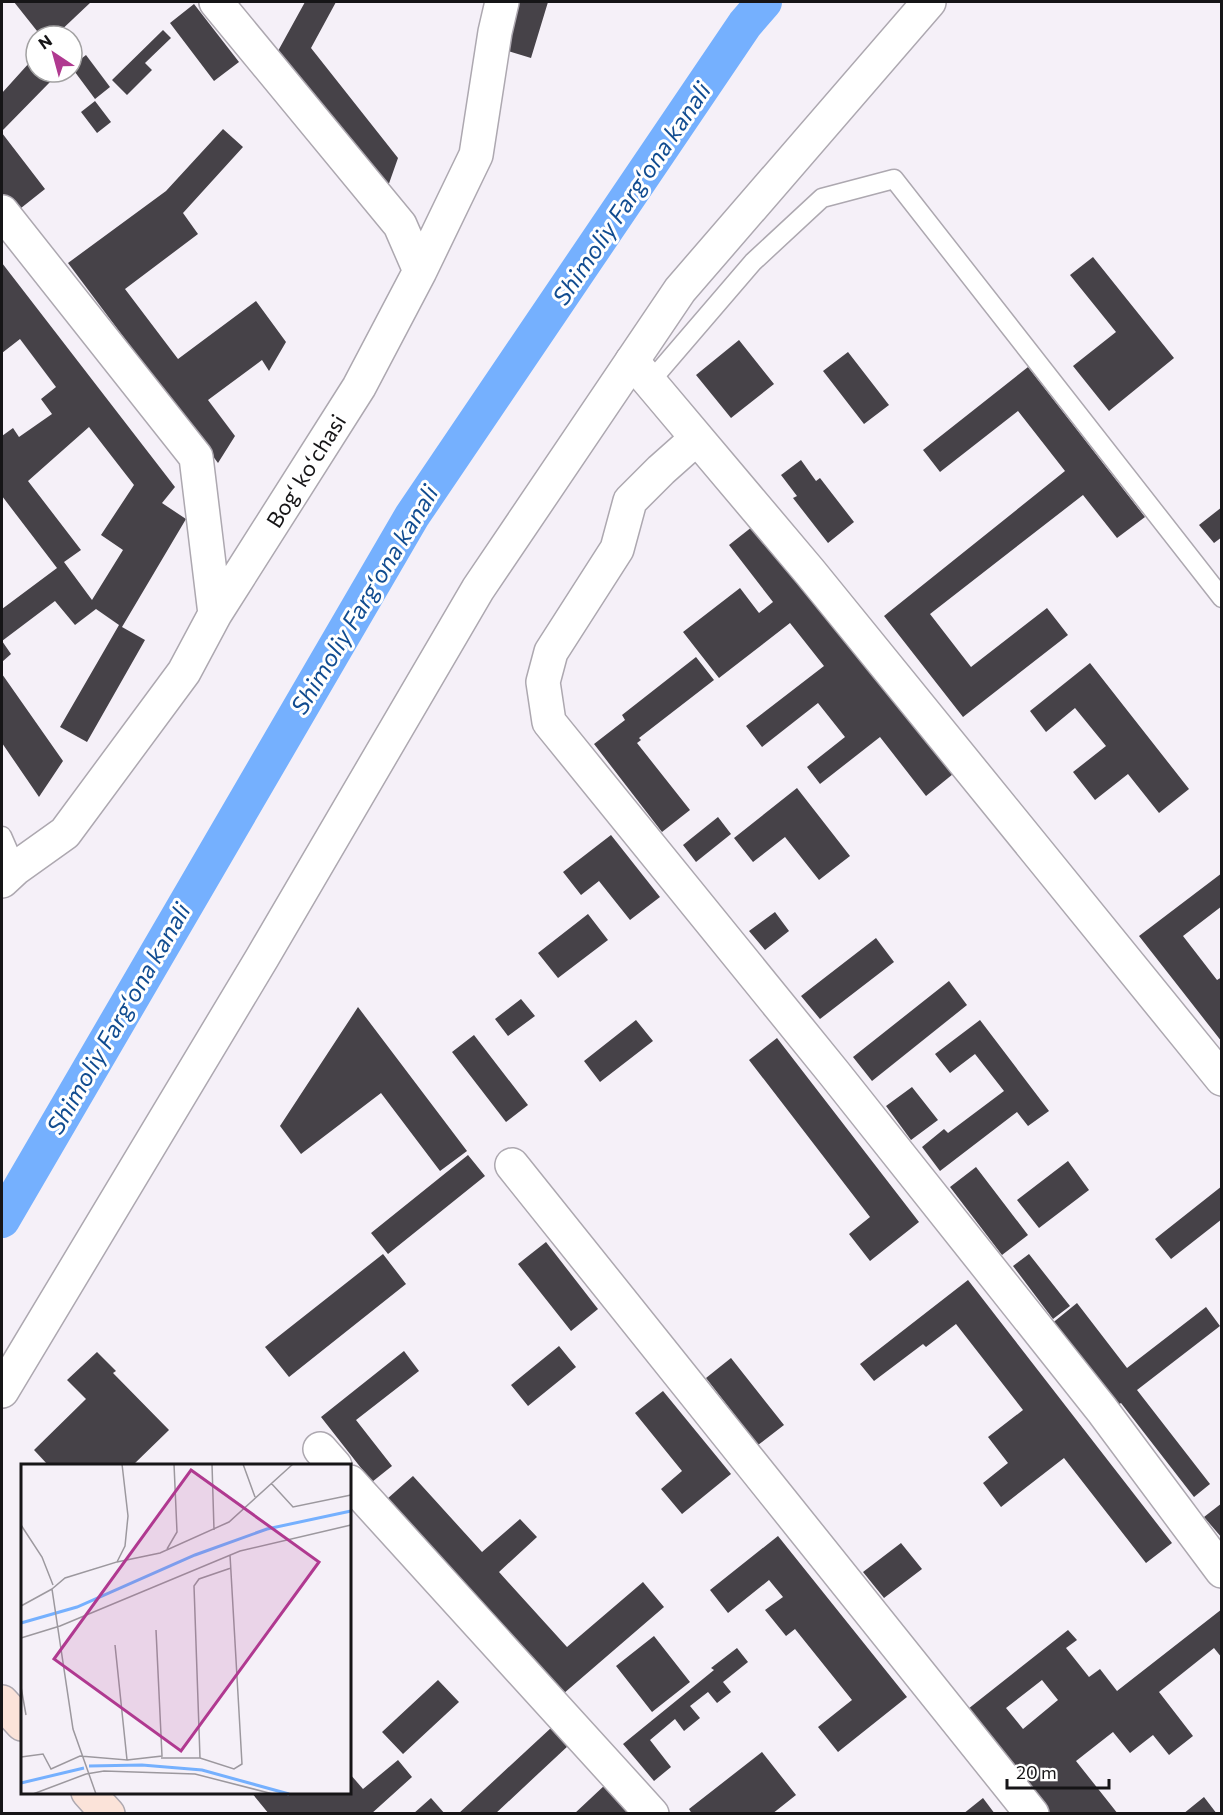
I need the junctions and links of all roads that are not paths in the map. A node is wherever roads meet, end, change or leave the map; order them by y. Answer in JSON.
{"nodes":[{"id":1,"x":216,"y":2,"type":"edge"},
{"id":2,"x":502,"y":2,"type":"edge"},
{"id":3,"x":929,"y":2,"type":"edge"},
{"id":4,"x":2,"y":212,"type":"edge"},
{"id":5,"x":420,"y":271,"type":"junction"},
{"id":6,"x":641,"y":371,"type":"junction"},
{"id":7,"x":697,"y":438,"type":"junction"},
{"id":8,"x":1221,"y":598,"type":"edge"},
{"id":9,"x":215,"y":614,"type":"junction"},
{"id":10,"x":2,"y":836,"type":"edge"},
{"id":11,"x":9,"y":874,"type":"edge"},
{"id":12,"x":1221,"y":1080,"type":"edge"},
{"id":13,"x":512,"y":1165,"type":"dead end"},
{"id":14,"x":2,"y":1391,"type":"edge"},
{"id":15,"x":351,"y":1483,"type":"edge"},
{"id":16,"x":1221,"y":1571,"type":"edge"},
{"id":17,"x":2,"y":1702,"type":"edge"},
{"id":18,"x":21,"y":1723,"type":"edge"},
{"id":19,"x":90,"y":1794,"type":"edge"},
{"id":20,"x":108,"y":1814,"type":"edge"},
{"id":21,"x":652,"y":1814,"type":"edge"},
{"id":22,"x":1032,"y":1814,"type":"edge"}],
"edges":[{"from":1,"to":5,"type":"street"},
{"from":2,"to":5,"type":"street","name":"Bogʻ koʻchasi"},
{"from":3,"to":6,"type":"street"},
{"from":4,"to":9,"type":"street"},
{"from":5,"to":9,"type":"street","name":"Bogʻ koʻchasi"},
{"from":6,"to":7,"type":"street"},
{"from":6,"to":8,"type":"lane"},
{"from":6,"to":14,"type":"street"},
{"from":7,"to":12,"type":"street"},
{"from":7,"to":16,"type":"street"},
{"from":9,"to":11,"type":"street","name":"Bogʻ koʻchasi"},
{"from":10,"to":11,"type":"lane"},
{"from":13,"to":22,"type":"street"},
{"from":15,"to":21,"type":"street"},
{"from":17,"to":18,"type":"main road"},
{"from":19,"to":20,"type":"main road"}]}
